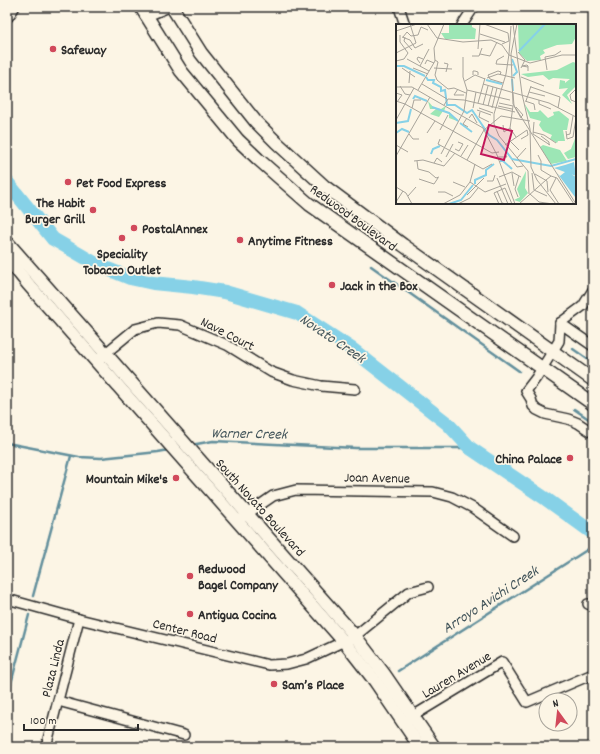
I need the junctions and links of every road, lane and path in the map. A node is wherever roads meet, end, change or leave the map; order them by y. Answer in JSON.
{"nodes":[{"id":1,"x":13,"y":7,"type":"edge"},
{"id":2,"x":165,"y":7,"type":"edge"},
{"id":3,"x":172,"y":7,"type":"edge"},
{"id":4,"x":399,"y":7,"type":"edge"},
{"id":5,"x":474,"y":7,"type":"edge"},
{"id":6,"x":143,"y":11,"type":"edge"},
{"id":7,"x":7,"y":16,"type":"edge"},
{"id":8,"x":405,"y":24,"type":"edge"},
{"id":9,"x":463,"y":24,"type":"edge"},
{"id":10,"x":7,"y":242,"type":"edge"},
{"id":11,"x":7,"y":258,"type":"edge"},
{"id":12,"x":593,"y":290,"type":"edge"},
{"id":13,"x":560,"y":323,"type":"junction"},
{"id":14,"x":593,"y":346,"type":"edge"},
{"id":15,"x":553,"y":351,"type":"junction"},
{"id":16,"x":106,"y":353,"type":"junction"},
{"id":17,"x":96,"y":361,"type":"junction"},
{"id":18,"x":542,"y":368,"type":"junction"},
{"id":19,"x":593,"y":380,"type":"edge"},
{"id":20,"x":355,"y":389,"type":"dead end"},
{"id":21,"x":593,"y":404,"type":"edge"},
{"id":22,"x":593,"y":433,"type":"edge"},
{"id":23,"x":242,"y":518,"type":"junction"},
{"id":24,"x":513,"y":536,"type":"dead end"},
{"id":25,"x":428,"y":588,"type":"dead end"},
{"id":26,"x":7,"y":598,"type":"edge"},
{"id":27,"x":79,"y":619,"type":"junction"},
{"id":28,"x":349,"y":639,"type":"junction"},
{"id":29,"x":593,"y":674,"type":"edge"},
{"id":30,"x":58,"y":701,"type":"junction"},
{"id":31,"x":409,"y":719,"type":"junction"},
{"id":32,"x":184,"y":735,"type":"dead end"},
{"id":33,"x":46,"y":747,"type":"edge"},
{"id":34,"x":420,"y":747,"type":"edge"},
{"id":35,"x":434,"y":747,"type":"edge"}],
"edges":[{"from":1,"to":7,"type":"main road"},
{"from":2,"to":6,"type":"main road"},
{"from":3,"to":15,"type":"main road","name":"Redwood Boulevard"},
{"from":4,"to":8,"type":"street"},
{"from":5,"to":9,"type":"street"},
{"from":6,"to":18,"type":"main road","name":"Redwood Boulevard"},
{"from":10,"to":16,"type":"main road","name":"South Novato Boulevard"},
{"from":11,"to":17,"type":"main road","name":"South Novato Boulevard"},
{"from":12,"to":13,"type":"street"},
{"from":13,"to":14,"type":"street"},
{"from":13,"to":15,"type":"street"},
{"from":15,"to":18,"type":"street"},
{"from":15,"to":19,"type":"main road","name":"Redwood Boulevard"},
{"from":16,"to":17,"type":"street","name":"Nave Court"},
{"from":16,"to":20,"type":"street","name":"Nave Court"},
{"from":16,"to":23,"type":"main road","name":"South Novato Boulevard"},
{"from":17,"to":23,"type":"main road","name":"South Novato Boulevard"},
{"from":18,"to":21,"type":"main road","name":"Redwood Boulevard"},
{"from":18,"to":22,"type":"street"},
{"from":23,"to":24,"type":"street","name":"Joan Avenue"},
{"from":23,"to":28,"type":"main road","name":"South Novato Boulevard"},
{"from":25,"to":28,"type":"street","name":"Center Road"},
{"from":26,"to":27,"type":"street","name":"Center Road"},
{"from":27,"to":28,"type":"street","name":"Center Road"},
{"from":27,"to":30,"type":"street","name":"Plaza Linda"},
{"from":28,"to":31,"type":"main road","name":"South Novato Boulevard"},
{"from":29,"to":31,"type":"street","name":"Lauren Avenue"},
{"from":30,"to":32,"type":"street"},
{"from":30,"to":33,"type":"street","name":"Plaza Linda"},
{"from":31,"to":34,"type":"main road","name":"South Novato Boulevard"},
{"from":31,"to":35,"type":"main road","name":"South Novato Boulevard"}]}
